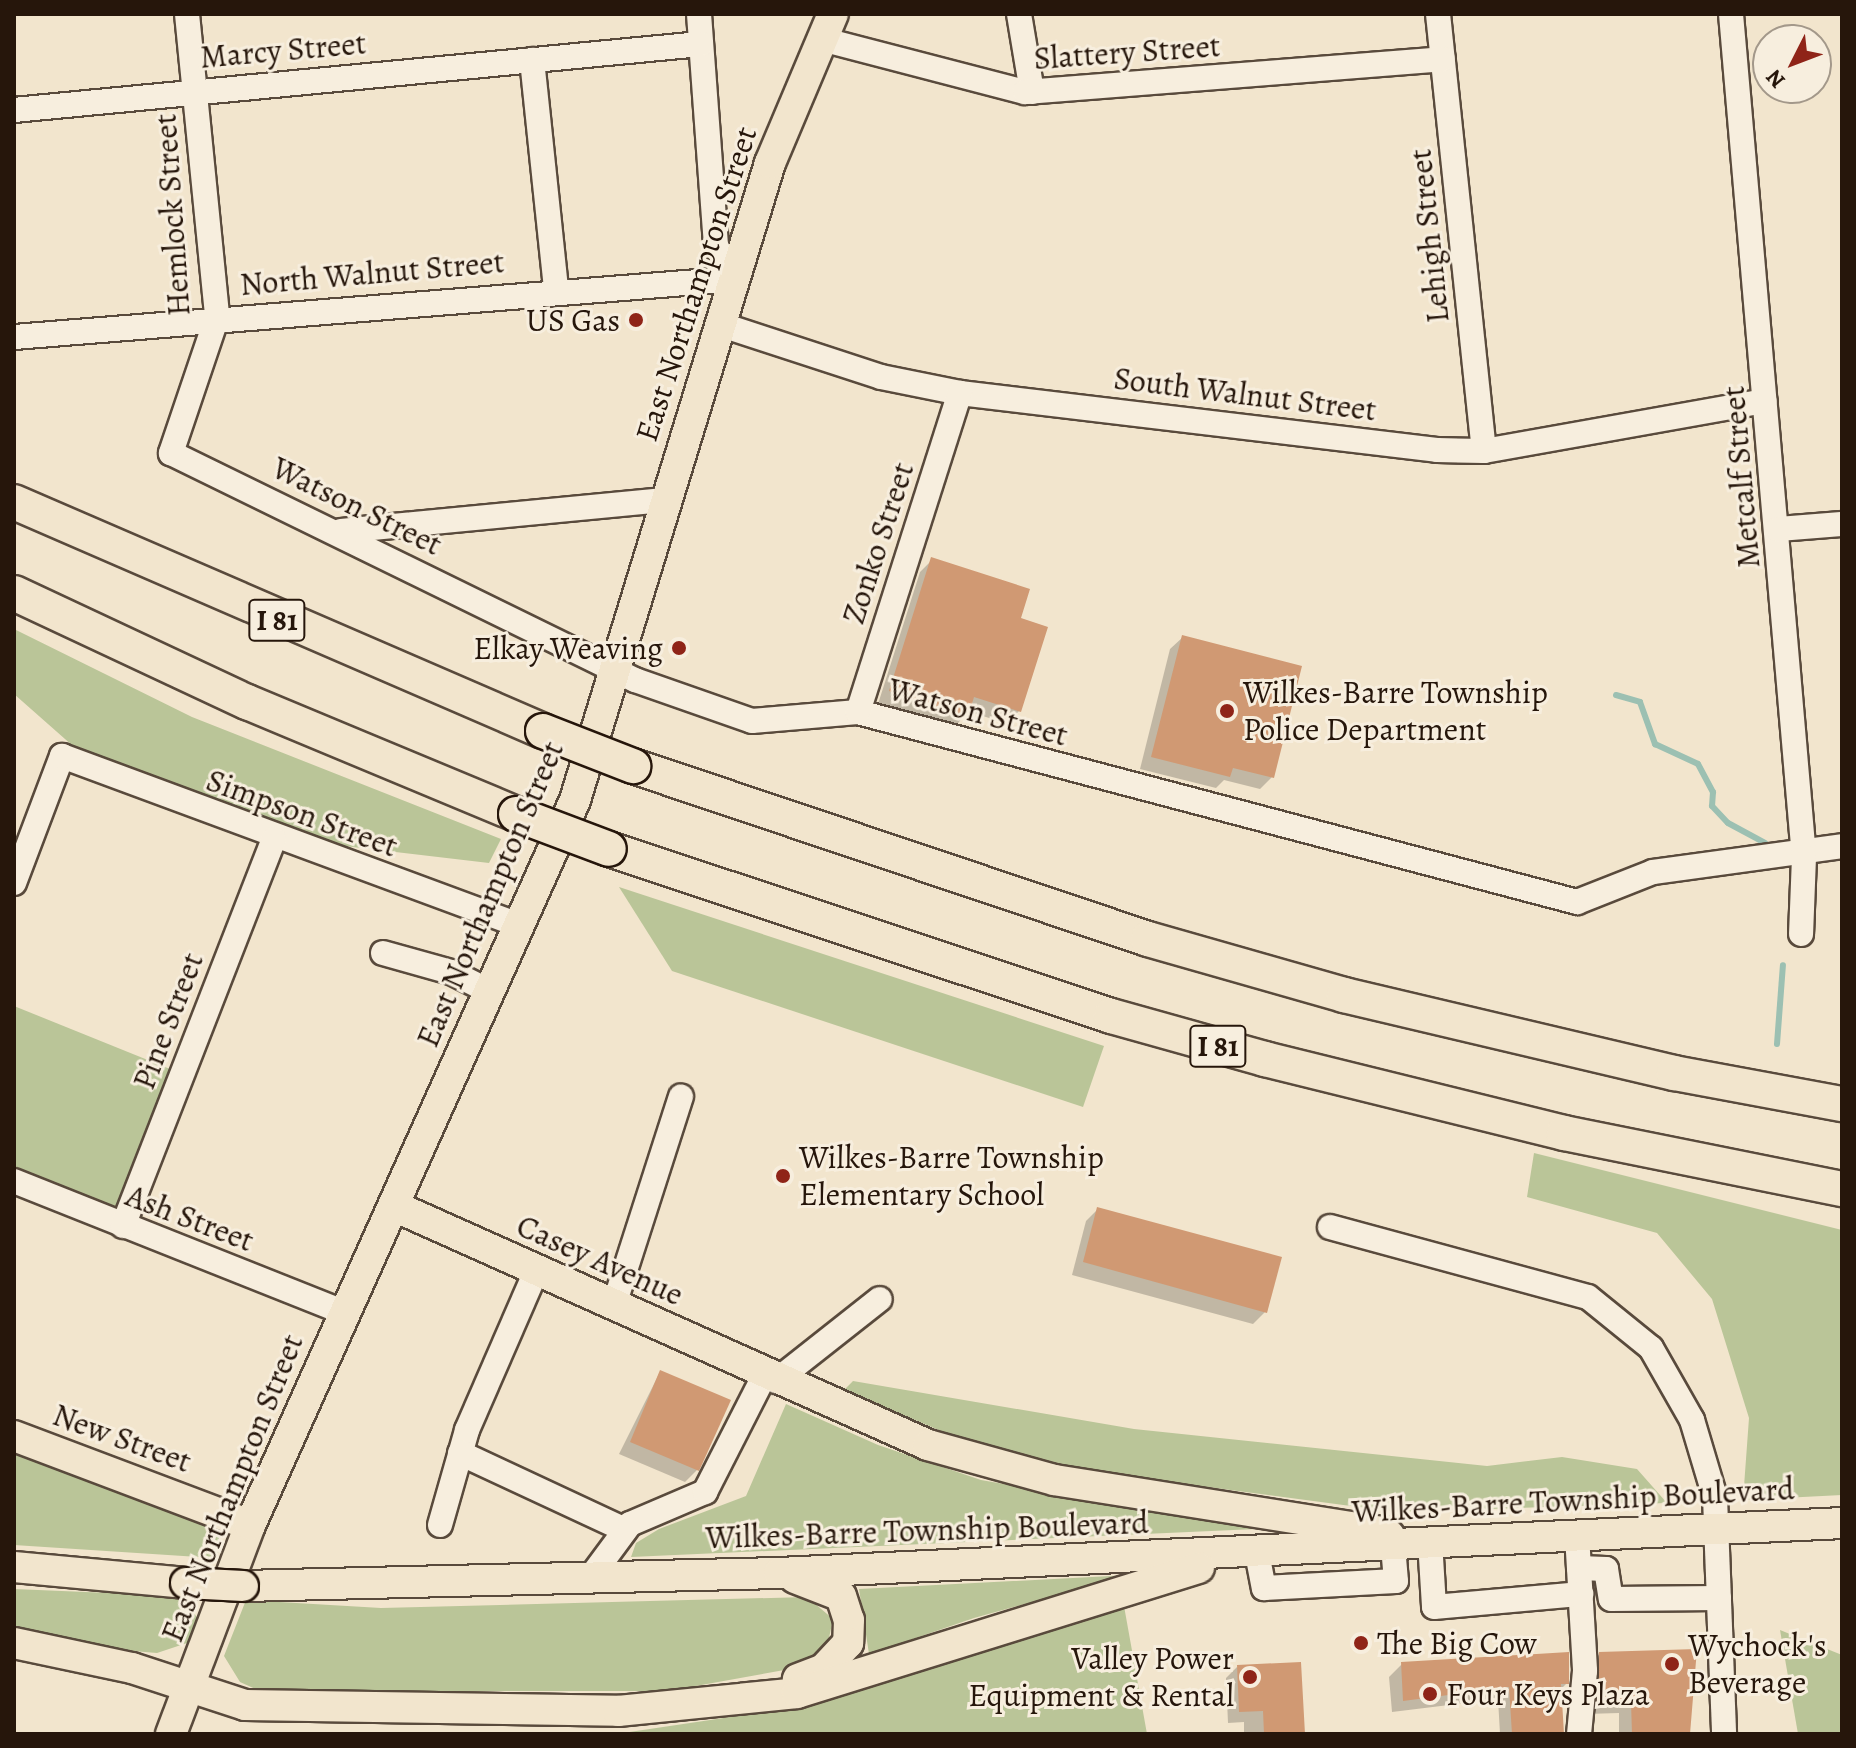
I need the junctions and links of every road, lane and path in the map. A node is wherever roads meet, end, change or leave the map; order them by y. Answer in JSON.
{"nodes":[{"id":1,"x":187,"y":14,"type":"edge"},
{"id":2,"x":699,"y":14,"type":"edge"},
{"id":3,"x":1019,"y":14,"type":"edge"},
{"id":4,"x":1438,"y":14,"type":"edge"},
{"id":5,"x":1731,"y":14,"type":"edge"},
{"id":6,"x":827,"y":27,"type":"edge"},
{"id":7,"x":701,"y":44,"type":"junction"},
{"id":8,"x":1443,"y":59,"type":"junction"},
{"id":9,"x":532,"y":60,"type":"junction"},
{"id":10,"x":194,"y":89,"type":"junction"},
{"id":11,"x":1032,"y":92,"type":"junction"},
{"id":12,"x":14,"y":110,"type":"edge"},
{"id":13,"x":735,"y":279,"type":"junction"},
{"id":14,"x":556,"y":290,"type":"junction"},
{"id":15,"x":217,"y":317,"type":"junction"},
{"id":16,"x":722,"y":325,"type":"junction"},
{"id":17,"x":14,"y":337,"type":"edge"},
{"id":18,"x":960,"y":393,"type":"junction"},
{"id":19,"x":1765,"y":401,"type":"junction"},
{"id":20,"x":1484,"y":451,"type":"junction"},
{"id":21,"x":171,"y":453,"type":"joint"},
{"id":22,"x":665,"y":500,"type":"junction"},
{"id":23,"x":14,"y":502,"type":"edge"},
{"id":24,"x":1842,"y":524,"type":"edge"},
{"id":25,"x":1778,"y":529,"type":"junction"},
{"id":26,"x":340,"y":531,"type":"junction"},
{"id":27,"x":14,"y":593,"type":"edge"},
{"id":28,"x":613,"y":668,"type":"junction"},
{"id":29,"x":858,"y":712,"type":"junction"},
{"id":30,"x":274,"y":839,"type":"junction"},
{"id":31,"x":1842,"y":846,"type":"edge"},
{"id":32,"x":1804,"y":857,"type":"junction"},
{"id":33,"x":14,"y":883,"type":"edge"},
{"id":34,"x":521,"y":926,"type":"junction"},
{"id":35,"x":1801,"y":934,"type":"dead end"},
{"id":36,"x":383,"y":953,"type":"dead end"},
{"id":37,"x":491,"y":992,"type":"junction"},
{"id":38,"x":681,"y":1096,"type":"dead end"},
{"id":39,"x":1842,"y":1104,"type":"edge"},
{"id":40,"x":14,"y":1181,"type":"edge"},
{"id":41,"x":1842,"y":1189,"type":"edge"},
{"id":42,"x":394,"y":1206,"type":"junction"},
{"id":43,"x":123,"y":1226,"type":"junction"},
{"id":44,"x":1330,"y":1227,"type":"dead end"},
{"id":45,"x":536,"y":1271,"type":"junction"},
{"id":46,"x":880,"y":1299,"type":"dead end"},
{"id":47,"x":614,"y":1305,"type":"junction"},
{"id":48,"x":343,"y":1312,"type":"junction"},
{"id":49,"x":770,"y":1378,"type":"junction"},
{"id":50,"x":14,"y":1436,"type":"edge"},
{"id":51,"x":460,"y":1453,"type":"junction"},
{"id":52,"x":1842,"y":1523,"type":"edge"},
{"id":53,"x":250,"y":1525,"type":"junction"},
{"id":54,"x":440,"y":1525,"type":"dead end"},
{"id":55,"x":1717,"y":1529,"type":"junction"},
{"id":56,"x":625,"y":1530,"type":"junction"},
{"id":57,"x":1577,"y":1535,"type":"junction"},
{"id":58,"x":1392,"y":1539,"type":"junction"},
{"id":59,"x":1430,"y":1541,"type":"junction"},
{"id":60,"x":1244,"y":1554,"type":"junction"},
{"id":61,"x":14,"y":1567,"type":"edge"},
{"id":62,"x":1579,"y":1568,"type":"junction"},
{"id":63,"x":779,"y":1573,"type":"junction"},
{"id":64,"x":590,"y":1578,"type":"junction"},
{"id":65,"x":1581,"y":1594,"type":"junction"},
{"id":66,"x":1719,"y":1598,"type":"junction"},
{"id":67,"x":14,"y":1643,"type":"edge"},
{"id":68,"x":190,"y":1688,"type":"junction"},
{"id":69,"x":767,"y":1692,"type":"junction"},
{"id":70,"x":171,"y":1734,"type":"edge"},
{"id":71,"x":1579,"y":1734,"type":"edge"},
{"id":72,"x":1724,"y":1734,"type":"edge"}],
"edges":[{"from":1,"to":10,"type":"street","name":"Hemlock Street"},
{"from":2,"to":7,"type":"street"},
{"from":3,"to":11,"type":"street"},
{"from":4,"to":8,"type":"street","name":"Lehigh Street"},
{"from":5,"to":19,"type":"street","name":"Metcalf Street"},
{"from":6,"to":11,"type":"street","name":"Slattery Street"},
{"from":6,"to":13,"type":"main road","name":"East Northampton Street"},
{"from":7,"to":9,"type":"street","name":"Marcy Street"},
{"from":7,"to":13,"type":"street"},
{"from":8,"to":11,"type":"street","name":"Slattery Street"},
{"from":8,"to":20,"type":"street","name":"Lehigh Street"},
{"from":9,"to":10,"type":"street","name":"Marcy Street"},
{"from":9,"to":14,"type":"street"},
{"from":10,"to":12,"type":"street","name":"Marcy Street"},
{"from":10,"to":15,"type":"street","name":"Hemlock Street"},
{"from":13,"to":14,"type":"street","name":"North Walnut Street"},
{"from":13,"to":16,"type":"main road","name":"East Northampton Street"},
{"from":14,"to":15,"type":"street","name":"North Walnut Street"},
{"from":15,"to":17,"type":"street","name":"North Walnut Street"},
{"from":15,"to":21,"type":"street","name":"Hemlock Street"},
{"from":16,"to":18,"type":"street","name":"South Walnut Street"},
{"from":16,"to":22,"type":"main road","name":"East Northampton Street"},
{"from":18,"to":20,"type":"street","name":"South Walnut Street"},
{"from":18,"to":29,"type":"street","name":"Zonko Street"},
{"from":19,"to":20,"type":"street","name":"South Walnut Street"},
{"from":19,"to":25,"type":"street","name":"Metcalf Street"},
{"from":21,"to":26,"type":"street","name":"Watson Street"},
{"from":22,"to":26,"type":"street"},
{"from":22,"to":28,"type":"main road","name":"East Northampton Street"},
{"from":23,"to":39,"type":"highway","number":"I 81","bridge":true},
{"from":24,"to":25,"type":"street"},
{"from":25,"to":32,"type":"street","name":"Metcalf Street"},
{"from":26,"to":28,"type":"street","name":"Watson Street"},
{"from":27,"to":41,"type":"highway","number":"I 81","bridge":true},
{"from":28,"to":29,"type":"street","name":"Watson Street"},
{"from":28,"to":34,"type":"main road","name":"East Northampton Street"},
{"from":29,"to":32,"type":"street","name":"Watson Street"},
{"from":30,"to":33,"type":"street","name":"Simpson Street"},
{"from":30,"to":34,"type":"street","name":"Simpson Street"},
{"from":30,"to":43,"type":"street","name":"Pine Street"},
{"from":31,"to":32,"type":"street","name":"Watson Street"},
{"from":32,"to":35,"type":"street","name":"Metcalf Street"},
{"from":34,"to":37,"type":"main road","name":"East Northampton Street"},
{"from":36,"to":37,"type":"street"},
{"from":37,"to":42,"type":"main road","name":"East Northampton Street"},
{"from":38,"to":47,"type":"street"},
{"from":40,"to":43,"type":"street","name":"Ash Street"},
{"from":42,"to":45,"type":"main road","name":"Casey Avenue"},
{"from":42,"to":48,"type":"main road","name":"East Northampton Street"},
{"from":43,"to":48,"type":"street","name":"Ash Street"},
{"from":44,"to":55,"type":"street"},
{"from":45,"to":47,"type":"main road","name":"Casey Avenue"},
{"from":45,"to":51,"type":"street"},
{"from":46,"to":49,"type":"street"},
{"from":47,"to":49,"type":"main road","name":"Casey Avenue"},
{"from":48,"to":53,"type":"main road","name":"East Northampton Street"},
{"from":49,"to":56,"type":"street"},
{"from":49,"to":58,"type":"main road","name":"Casey Avenue"},
{"from":50,"to":53,"type":"main road","name":"New Street"},
{"from":51,"to":54,"type":"street"},
{"from":51,"to":56,"type":"street"},
{"from":52,"to":55,"type":"main road","name":"Wilkes-Barre Township Boulevard"},
{"from":53,"to":68,"type":"main road","name":"East Northampton Street"},
{"from":55,"to":57,"type":"main road","name":"Wilkes-Barre Township Boulevard"},
{"from":55,"to":66,"type":"street"},
{"from":56,"to":64,"type":"street"},
{"from":57,"to":59,"type":"main road","name":"Wilkes-Barre Township Boulevard"},
{"from":57,"to":62,"type":"street"},
{"from":58,"to":59,"type":"main road","name":"Wilkes-Barre Township Boulevard"},
{"from":58,"to":60,"type":"main road","name":"Wilkes-Barre Township Boulevard"},
{"from":59,"to":65,"type":"street"},
{"from":60,"to":63,"type":"main road","name":"Wilkes-Barre Township Boulevard"},
{"from":60,"to":69,"type":"main road"},
{"from":61,"to":64,"type":"main road","name":"Wilkes-Barre Township Boulevard","bridge":true},
{"from":62,"to":65,"type":"street"},
{"from":62,"to":66,"type":"street"},
{"from":63,"to":64,"type":"main road","name":"Wilkes-Barre Township Boulevard"},
{"from":63,"to":69,"type":"main road"},
{"from":65,"to":71,"type":"street"},
{"from":66,"to":72,"type":"street"},
{"from":67,"to":68,"type":"main road"},
{"from":68,"to":69,"type":"main road"},
{"from":68,"to":70,"type":"main road","name":"East Northampton Street"}]}
